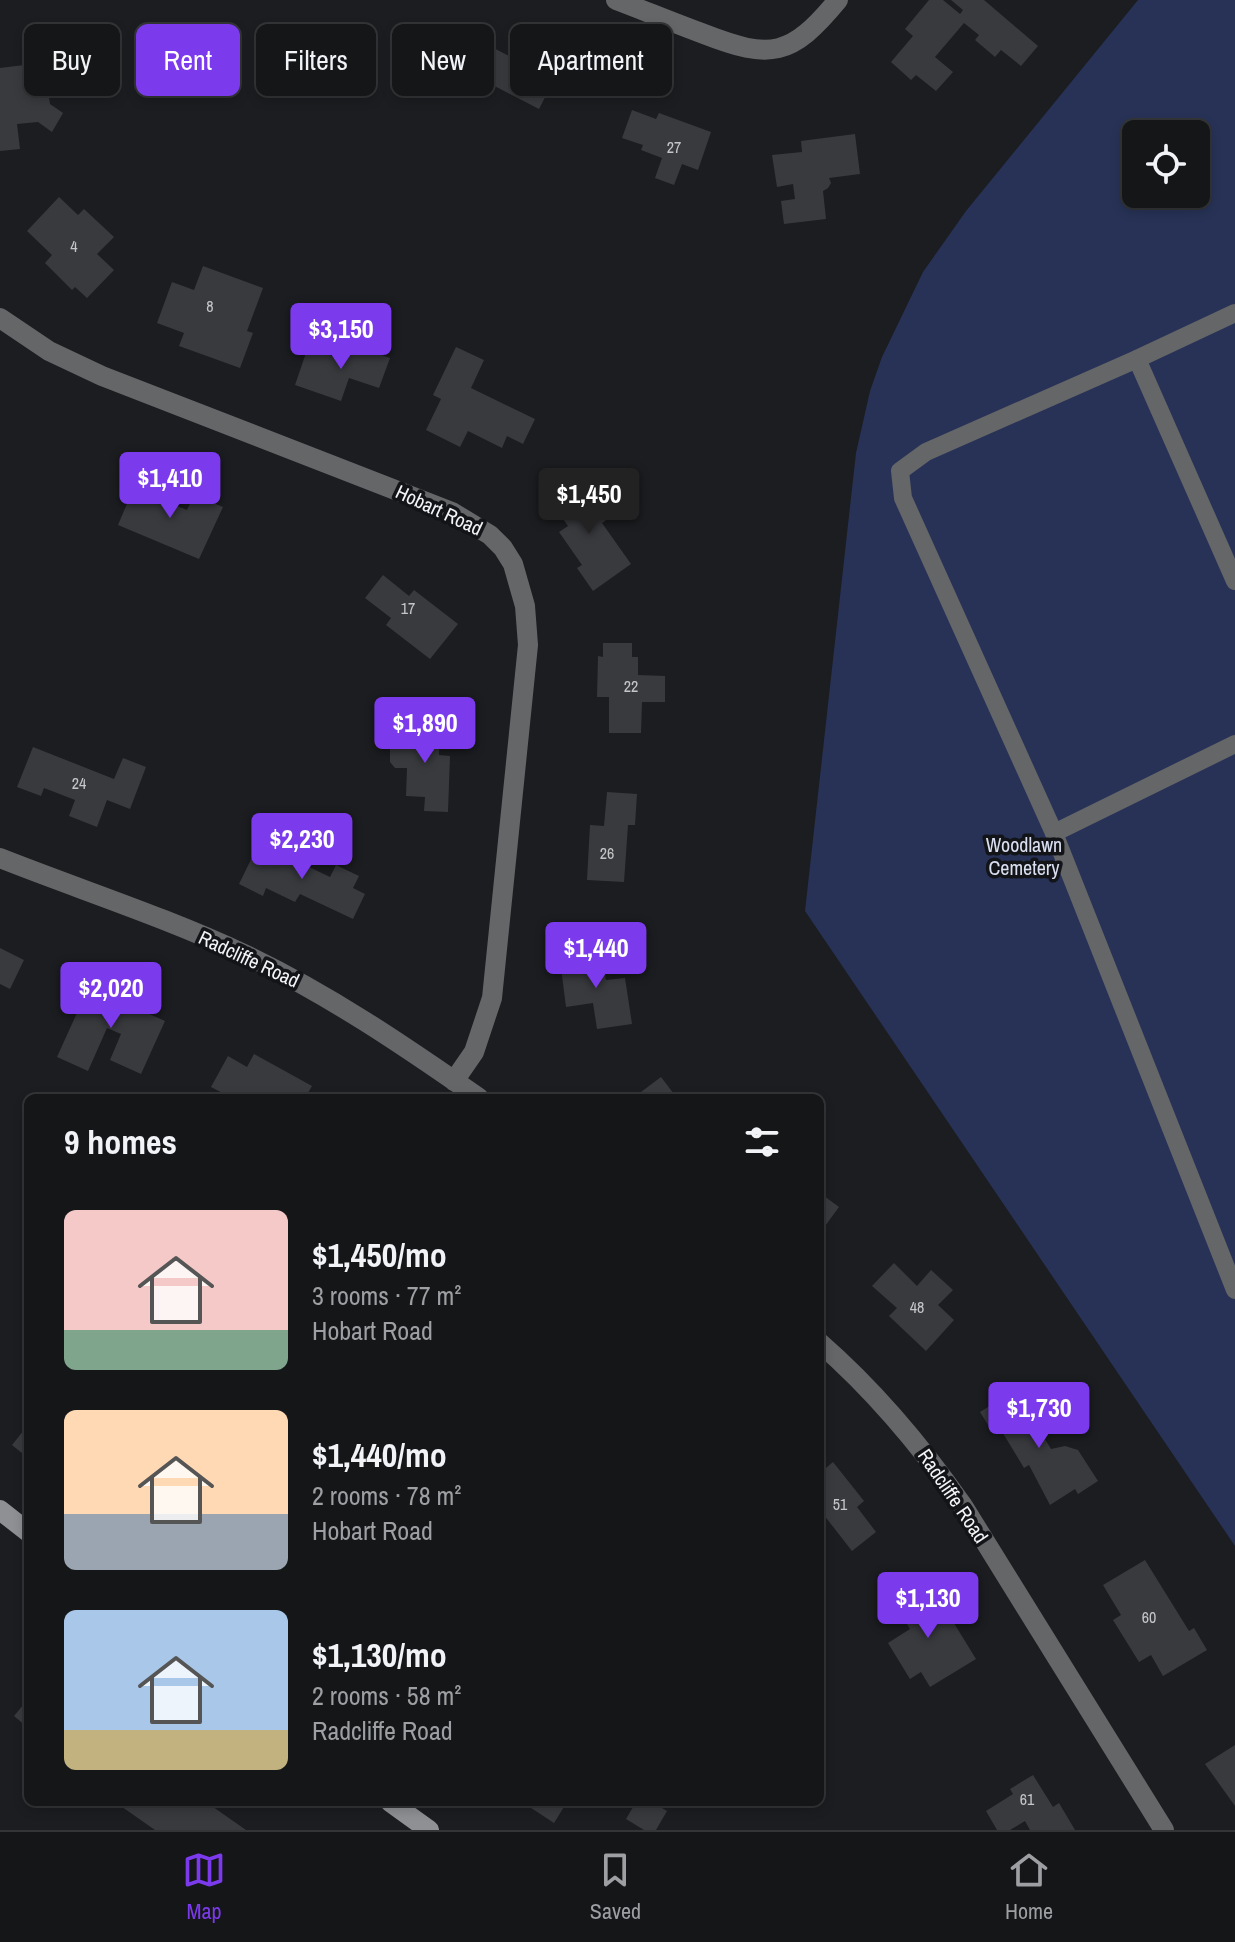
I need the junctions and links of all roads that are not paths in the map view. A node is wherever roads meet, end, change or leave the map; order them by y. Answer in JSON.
{"nodes":[{"id":1,"x":616,"y":0,"type":"edge"},
{"id":2,"x":838,"y":0,"type":"edge"},
{"id":3,"x":1235,"y":313,"type":"edge"},
{"id":4,"x":0,"y":318,"type":"edge"},
{"id":5,"x":1137,"y":359,"type":"junction"},
{"id":6,"x":1235,"y":581,"type":"edge"},
{"id":7,"x":1235,"y":744,"type":"edge"},
{"id":8,"x":1054,"y":833,"type":"junction"},
{"id":9,"x":0,"y":858,"type":"edge"},
{"id":10,"x":454,"y":1081,"type":"junction"},
{"id":11,"x":473,"y":1094,"type":"edge"},
{"id":12,"x":1235,"y":1290,"type":"edge"},
{"id":13,"x":824,"y":1347,"type":"edge"},
{"id":14,"x":0,"y":1510,"type":"edge"},
{"id":15,"x":24,"y":1529,"type":"edge"},
{"id":16,"x":396,"y":1806,"type":"edge"},
{"id":17,"x":429,"y":1830,"type":"edge"},
{"id":18,"x":1164,"y":1830,"type":"edge"}],
"edges":[{"from":1,"to":2,"type":"street"},
{"from":3,"to":5,"type":"lane"},
{"from":4,"to":10,"type":"street","name":"Hobart Road"},
{"from":5,"to":6,"type":"lane"},
{"from":5,"to":8,"type":"lane"},
{"from":7,"to":8,"type":"lane"},
{"from":8,"to":12,"type":"lane"},
{"from":9,"to":10,"type":"street","name":"Radcliffe Road"},
{"from":10,"to":11,"type":"street","name":"Radcliffe Road"},
{"from":13,"to":18,"type":"street","name":"Radcliffe Road"},
{"from":14,"to":15,"type":"street"},
{"from":16,"to":17,"type":"street"}]}
